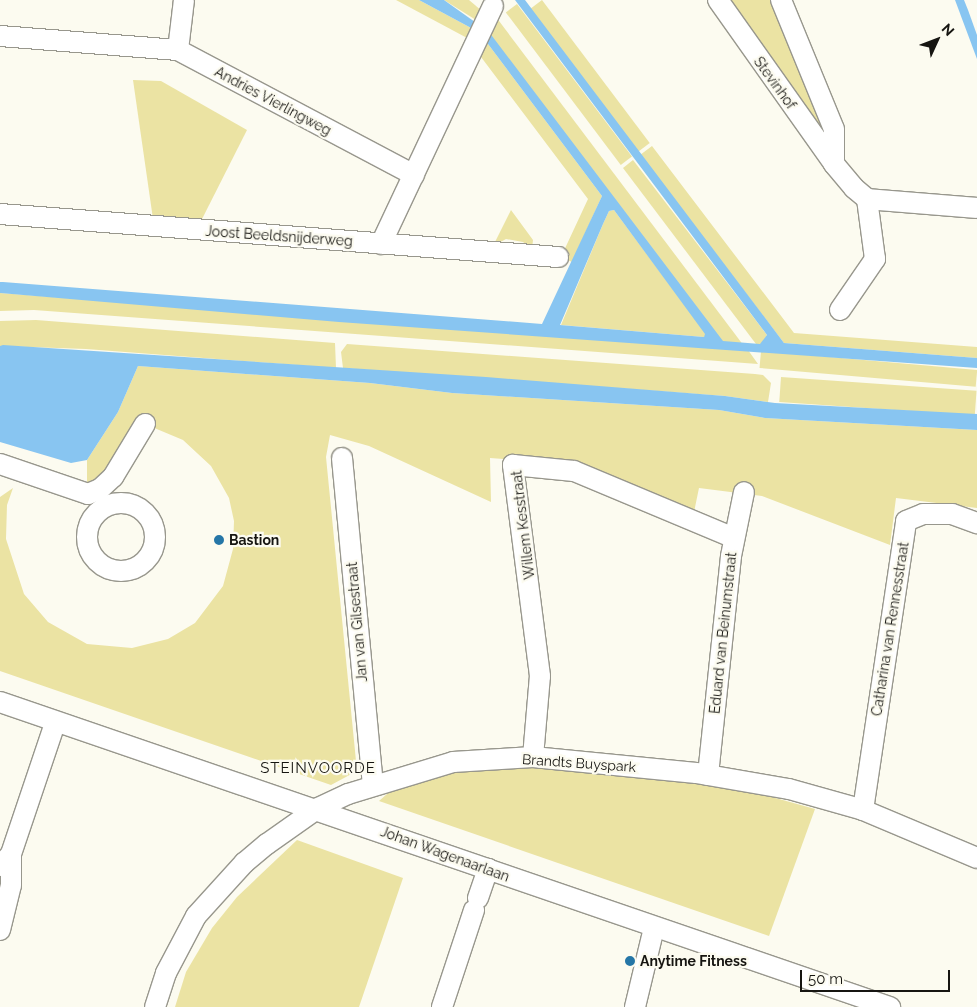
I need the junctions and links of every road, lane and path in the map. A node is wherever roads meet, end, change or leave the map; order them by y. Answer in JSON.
{"nodes":[{"id":1,"x":184,"y":0,"type":"edge"},
{"id":2,"x":718,"y":0,"type":"edge"},
{"id":3,"x":781,"y":0,"type":"edge"},
{"id":4,"x":495,"y":4,"type":"edge"},
{"id":5,"x":0,"y":36,"type":"edge"},
{"id":6,"x":178,"y":50,"type":"junction"},
{"id":7,"x":834,"y":164,"type":"junction"},
{"id":8,"x":414,"y":175,"type":"junction"},
{"id":9,"x":867,"y":199,"type":"junction"},
{"id":10,"x":977,"y":208,"type":"edge"},
{"id":11,"x":0,"y":214,"type":"edge"},
{"id":12,"x":381,"y":244,"type":"junction"},
{"id":13,"x":558,"y":257,"type":"dead end"},
{"id":14,"x":840,"y":310,"type":"dead end"},
{"id":15,"x":145,"y":424,"type":"dead end"},
{"id":16,"x":342,"y":458,"type":"dead end"},
{"id":17,"x":0,"y":464,"type":"edge"},
{"id":18,"x":744,"y":492,"type":"dead end"},
{"id":19,"x":977,"y":523,"type":"edge"},
{"id":20,"x":734,"y":538,"type":"junction"},
{"id":21,"x":0,"y":702,"type":"edge"},
{"id":22,"x":55,"y":722,"type":"junction"},
{"id":23,"x":533,"y":757,"type":"junction"},
{"id":24,"x":708,"y":775,"type":"junction"},
{"id":25,"x":372,"y":785,"type":"junction"},
{"id":26,"x":318,"y":808,"type":"junction"},
{"id":27,"x":863,"y":810,"type":"junction"},
{"id":28,"x":977,"y":858,"type":"edge"},
{"id":29,"x":5,"y":860,"type":"edge"},
{"id":30,"x":488,"y":869,"type":"junction"},
{"id":31,"x":654,"y":928,"type":"junction"},
{"id":32,"x":0,"y":930,"type":"edge"},
{"id":33,"x":155,"y":1007,"type":"edge"},
{"id":34,"x":442,"y":1007,"type":"edge"},
{"id":35,"x":635,"y":1007,"type":"edge"},
{"id":36,"x":890,"y":1007,"type":"edge"}],
"edges":[{"from":1,"to":6,"type":"street"},
{"from":2,"to":7,"type":"street","name":"Stevinhof"},
{"from":3,"to":7,"type":"street"},
{"from":4,"to":8,"type":"street"},
{"from":5,"to":6,"type":"street"},
{"from":6,"to":8,"type":"street","name":"Andries Vierlingweg"},
{"from":7,"to":9,"type":"street","name":"Stevinhof"},
{"from":8,"to":12,"type":"street"},
{"from":9,"to":10,"type":"street"},
{"from":9,"to":14,"type":"street"},
{"from":11,"to":12,"type":"street","name":"Joost Beeldsnijderweg"},
{"from":12,"to":13,"type":"street","name":"Joost Beeldsnijderweg"},
{"from":15,"to":17,"type":"street"},
{"from":16,"to":25,"type":"street","name":"Jan van Gilsestraat"},
{"from":18,"to":20,"type":"street","name":"Eduard van Beinumstraat"},
{"from":19,"to":27,"type":"street","name":"Catharina van Rennesstraat"},
{"from":20,"to":23,"type":"street","name":"Willem Kesstraat"},
{"from":20,"to":24,"type":"street","name":"Eduard van Beinumstraat"},
{"from":21,"to":22,"type":"street","name":"Johan Wagenaarlaan"},
{"from":22,"to":26,"type":"street","name":"Johan Wagenaarlaan"},
{"from":22,"to":29,"type":"street"},
{"from":23,"to":24,"type":"street","name":"Brandts Buyspark"},
{"from":23,"to":25,"type":"street","name":"Brandts Buyspark"},
{"from":24,"to":27,"type":"street","name":"Brandts Buyspark"},
{"from":25,"to":26,"type":"street","name":"Brandts Buyspark"},
{"from":26,"to":30,"type":"street","name":"Johan Wagenaarlaan"},
{"from":26,"to":33,"type":"street","name":"Brandts Buyspark"},
{"from":27,"to":28,"type":"street","name":"Brandts Buyspark"},
{"from":29,"to":32,"type":"street"},
{"from":30,"to":31,"type":"street","name":"Johan Wagenaarlaan"},
{"from":30,"to":34,"type":"street"},
{"from":31,"to":35,"type":"street"},
{"from":31,"to":36,"type":"street","name":"Johan Wagenaarlaan"}]}
